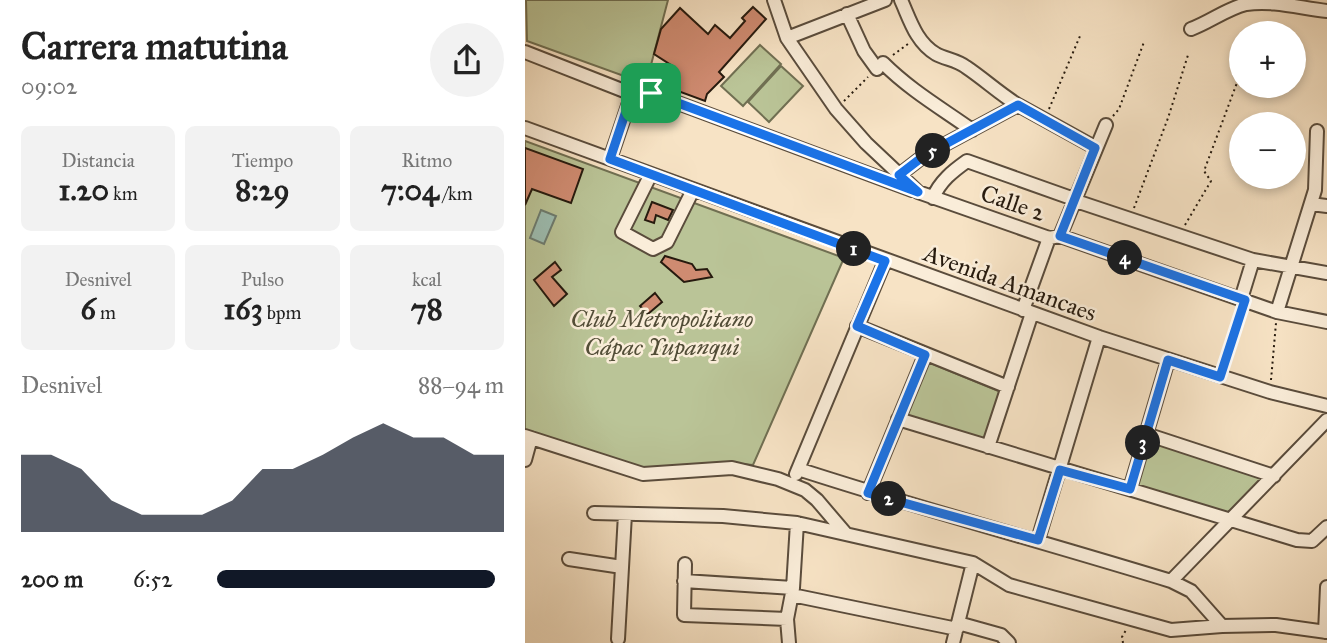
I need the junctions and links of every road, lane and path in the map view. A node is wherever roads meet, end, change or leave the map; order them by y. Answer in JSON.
{"nodes":[{"id":1,"x":773,"y":0,"type":"edge"},
{"id":2,"x":885,"y":0,"type":"edge"},
{"id":3,"x":901,"y":0,"type":"edge"},
{"id":4,"x":1327,"y":11,"type":"edge"},
{"id":5,"x":847,"y":14,"type":"junction"},
{"id":6,"x":1191,"y":29,"type":"dead end"},
{"id":7,"x":1080,"y":36,"type":"dead end"},
{"id":8,"x":787,"y":38,"type":"junction"},
{"id":9,"x":1144,"y":42,"type":"dead end"},
{"id":10,"x":525,"y":52,"type":"edge"},
{"id":11,"x":1188,"y":54,"type":"dead end"},
{"id":12,"x":632,"y":93,"type":"junction"},
{"id":13,"x":1231,"y":98,"type":"edge"},
{"id":14,"x":1018,"y":105,"type":"junction"},
{"id":15,"x":1044,"y":120,"type":"junction"},
{"id":16,"x":1106,"y":125,"type":"joint"},
{"id":17,"x":525,"y":128,"type":"edge"},
{"id":18,"x":972,"y":130,"type":"junction"},
{"id":19,"x":1317,"y":131,"type":"dead end"},
{"id":20,"x":1095,"y":148,"type":"junction"},
{"id":21,"x":610,"y":159,"type":"junction"},
{"id":22,"x":651,"y":174,"type":"junction"},
{"id":23,"x":899,"y":175,"type":"junction"},
{"id":24,"x":693,"y":190,"type":"junction"},
{"id":25,"x":918,"y":192,"type":"junction"},
{"id":26,"x":933,"y":198,"type":"junction"},
{"id":27,"x":1073,"y":199,"type":"junction"},
{"id":28,"x":1311,"y":204,"type":"junction"},
{"id":29,"x":1327,"y":206,"type":"edge"},
{"id":30,"x":1130,"y":219,"type":"junction"},
{"id":31,"x":1180,"y":236,"type":"junction"},
{"id":32,"x":1054,"y":237,"type":"junction"},
{"id":33,"x":1253,"y":260,"type":"junction"},
{"id":34,"x":885,"y":261,"type":"junction"},
{"id":35,"x":1289,"y":268,"type":"junction"},
{"id":36,"x":1327,"y":273,"type":"edge"},
{"id":37,"x":1243,"y":300,"type":"junction"},
{"id":38,"x":1028,"y":312,"type":"junction"},
{"id":39,"x":1277,"y":312,"type":"junction"},
{"id":40,"x":1327,"y":322,"type":"edge"},
{"id":41,"x":857,"y":326,"type":"junction"},
{"id":42,"x":1099,"y":337,"type":"junction"},
{"id":43,"x":925,"y":355,"type":"junction"},
{"id":44,"x":1168,"y":360,"type":"junction"},
{"id":45,"x":1220,"y":377,"type":"junction"},
{"id":46,"x":1008,"y":387,"type":"junction"},
{"id":47,"x":1270,"y":392,"type":"junction"},
{"id":48,"x":1327,"y":406,"type":"edge"},
{"id":49,"x":898,"y":419,"type":"junction"},
{"id":50,"x":1327,"y":420,"type":"edge"},
{"id":51,"x":1146,"y":434,"type":"junction"},
{"id":52,"x":528,"y":437,"type":"edge"},
{"id":53,"x":988,"y":447,"type":"junction"},
{"id":54,"x":525,"y":460,"type":"edge"},
{"id":55,"x":798,"y":469,"type":"junction"},
{"id":56,"x":1060,"y":470,"type":"junction"},
{"id":57,"x":1273,"y":477,"type":"junction"},
{"id":58,"x":792,"y":484,"type":"junction"},
{"id":59,"x":1130,"y":489,"type":"junction"},
{"id":60,"x":868,"y":493,"type":"junction"},
{"id":61,"x":817,"y":499,"type":"junction"},
{"id":62,"x":594,"y":513,"type":"dead end"},
{"id":63,"x":625,"y":514,"type":"junction"},
{"id":64,"x":1232,"y":520,"type":"junction"},
{"id":65,"x":797,"y":523,"type":"junction"},
{"id":66,"x":813,"y":526,"type":"junction"},
{"id":67,"x":1327,"y":527,"type":"edge"},
{"id":68,"x":847,"y":535,"type":"junction"},
{"id":69,"x":1038,"y":540,"type":"junction"},
{"id":70,"x":569,"y":559,"type":"dead end"},
{"id":71,"x":973,"y":563,"type":"junction"},
{"id":72,"x":685,"y":564,"type":"dead end"},
{"id":73,"x":622,"y":568,"type":"junction"},
{"id":74,"x":684,"y":581,"type":"junction"},
{"id":75,"x":1171,"y":581,"type":"junction"},
{"id":76,"x":1327,"y":587,"type":"edge"},
{"id":77,"x":792,"y":592,"type":"junction"},
{"id":78,"x":787,"y":619,"type":"junction"},
{"id":79,"x":1131,"y":619,"type":"junction"},
{"id":80,"x":957,"y":626,"type":"junction"},
{"id":81,"x":1222,"y":626,"type":"junction"},
{"id":82,"x":1326,"y":632,"type":"edge"},
{"id":83,"x":618,"y":639,"type":"dead end"},
{"id":84,"x":789,"y":643,"type":"edge"},
{"id":85,"x":953,"y":643,"type":"edge"},
{"id":86,"x":1009,"y":643,"type":"edge"},
{"id":87,"x":1123,"y":643,"type":"edge"}],
"edges":[{"from":1,"to":8,"type":"street","name":"Calle 2"},
{"from":2,"to":5,"type":"street"},
{"from":3,"to":14,"type":"street"},
{"from":4,"to":6,"type":"street"},
{"from":5,"to":8,"type":"street"},
{"from":5,"to":18,"type":"street"},
{"from":7,"to":15,"type":"path"},
{"from":8,"to":23,"type":"street","name":"Calle 2"},
{"from":9,"to":16,"type":"path"},
{"from":10,"to":12,"type":"street"},
{"from":11,"to":30,"type":"path"},
{"from":12,"to":21,"type":"street"},
{"from":12,"to":25,"type":"street"},
{"from":13,"to":31,"type":"path"},
{"from":14,"to":15,"type":"street"},
{"from":14,"to":18,"type":"street"},
{"from":15,"to":20,"type":"street"},
{"from":16,"to":20,"type":"street"},
{"from":17,"to":21,"type":"street","name":"Avenida Amancaes"},
{"from":18,"to":23,"type":"street"},
{"from":19,"to":28,"type":"street"},
{"from":20,"to":27,"type":"street"},
{"from":21,"to":22,"type":"street","name":"Avenida Amancaes"},
{"from":22,"to":24,"type":"street","name":"Avenida Amancaes"},
{"from":22,"to":24,"type":"street"},
{"from":23,"to":25,"type":"street","name":"Calle 2"},
{"from":24,"to":34,"type":"street","name":"Avenida Amancaes"},
{"from":25,"to":26,"type":"street","name":"Calle 2"},
{"from":26,"to":27,"type":"street"},
{"from":26,"to":32,"type":"street","name":"Calle 2"},
{"from":27,"to":30,"type":"street"},
{"from":27,"to":32,"type":"street"},
{"from":28,"to":29,"type":"street"},
{"from":28,"to":35,"type":"street"},
{"from":30,"to":31,"type":"street"},
{"from":31,"to":33,"type":"street"},
{"from":32,"to":37,"type":"street","name":"Calle 2"},
{"from":32,"to":38,"type":"street"},
{"from":33,"to":35,"type":"street"},
{"from":33,"to":37,"type":"street"},
{"from":34,"to":38,"type":"street","name":"Avenida Amancaes"},
{"from":34,"to":41,"type":"street"},
{"from":35,"to":36,"type":"street"},
{"from":35,"to":39,"type":"street"},
{"from":37,"to":39,"type":"street","name":"Calle 2"},
{"from":37,"to":45,"type":"path"},
{"from":38,"to":42,"type":"street","name":"Avenida Amancaes"},
{"from":38,"to":46,"type":"street"},
{"from":39,"to":40,"type":"street","name":"Calle 2"},
{"from":39,"to":47,"type":"path"},
{"from":41,"to":43,"type":"street"},
{"from":41,"to":55,"type":"street"},
{"from":42,"to":44,"type":"street","name":"Avenida Amancaes"},
{"from":42,"to":56,"type":"street"},
{"from":43,"to":46,"type":"street"},
{"from":43,"to":49,"type":"street"},
{"from":44,"to":45,"type":"street","name":"Avenida Amancaes"},
{"from":44,"to":51,"type":"street"},
{"from":45,"to":47,"type":"street","name":"Avenida Amancaes"},
{"from":46,"to":53,"type":"street"},
{"from":47,"to":48,"type":"street","name":"Avenida Amancaes"},
{"from":49,"to":53,"type":"street"},
{"from":49,"to":60,"type":"street"},
{"from":50,"to":57,"type":"street"},
{"from":51,"to":57,"type":"street"},
{"from":51,"to":59,"type":"street"},
{"from":52,"to":54,"type":"street"},
{"from":52,"to":58,"type":"street"},
{"from":53,"to":56,"type":"street"},
{"from":55,"to":58,"type":"street"},
{"from":55,"to":60,"type":"street"},
{"from":56,"to":59,"type":"street"},
{"from":56,"to":69,"type":"street"},
{"from":57,"to":64,"type":"street"},
{"from":58,"to":61,"type":"street"},
{"from":59,"to":64,"type":"street"},
{"from":60,"to":69,"type":"street"},
{"from":61,"to":66,"type":"street"},
{"from":61,"to":68,"type":"street"},
{"from":62,"to":63,"type":"street"},
{"from":63,"to":65,"type":"street"},
{"from":63,"to":73,"type":"street"},
{"from":64,"to":67,"type":"street"},
{"from":64,"to":75,"type":"street"},
{"from":65,"to":66,"type":"street"},
{"from":65,"to":77,"type":"street"},
{"from":66,"to":68,"type":"street"},
{"from":68,"to":71,"type":"street"},
{"from":69,"to":75,"type":"street"},
{"from":70,"to":73,"type":"street"},
{"from":71,"to":79,"type":"street"},
{"from":71,"to":80,"type":"street"},
{"from":72,"to":74,"type":"street"},
{"from":73,"to":83,"type":"street"},
{"from":74,"to":77,"type":"street"},
{"from":74,"to":78,"type":"street"},
{"from":75,"to":81,"type":"street"},
{"from":76,"to":82,"type":"street"},
{"from":77,"to":78,"type":"street"},
{"from":77,"to":80,"type":"street"},
{"from":78,"to":84,"type":"street"},
{"from":79,"to":81,"type":"street"},
{"from":79,"to":87,"type":"path"},
{"from":80,"to":85,"type":"street"},
{"from":80,"to":86,"type":"street"},
{"from":81,"to":82,"type":"street"}]}
